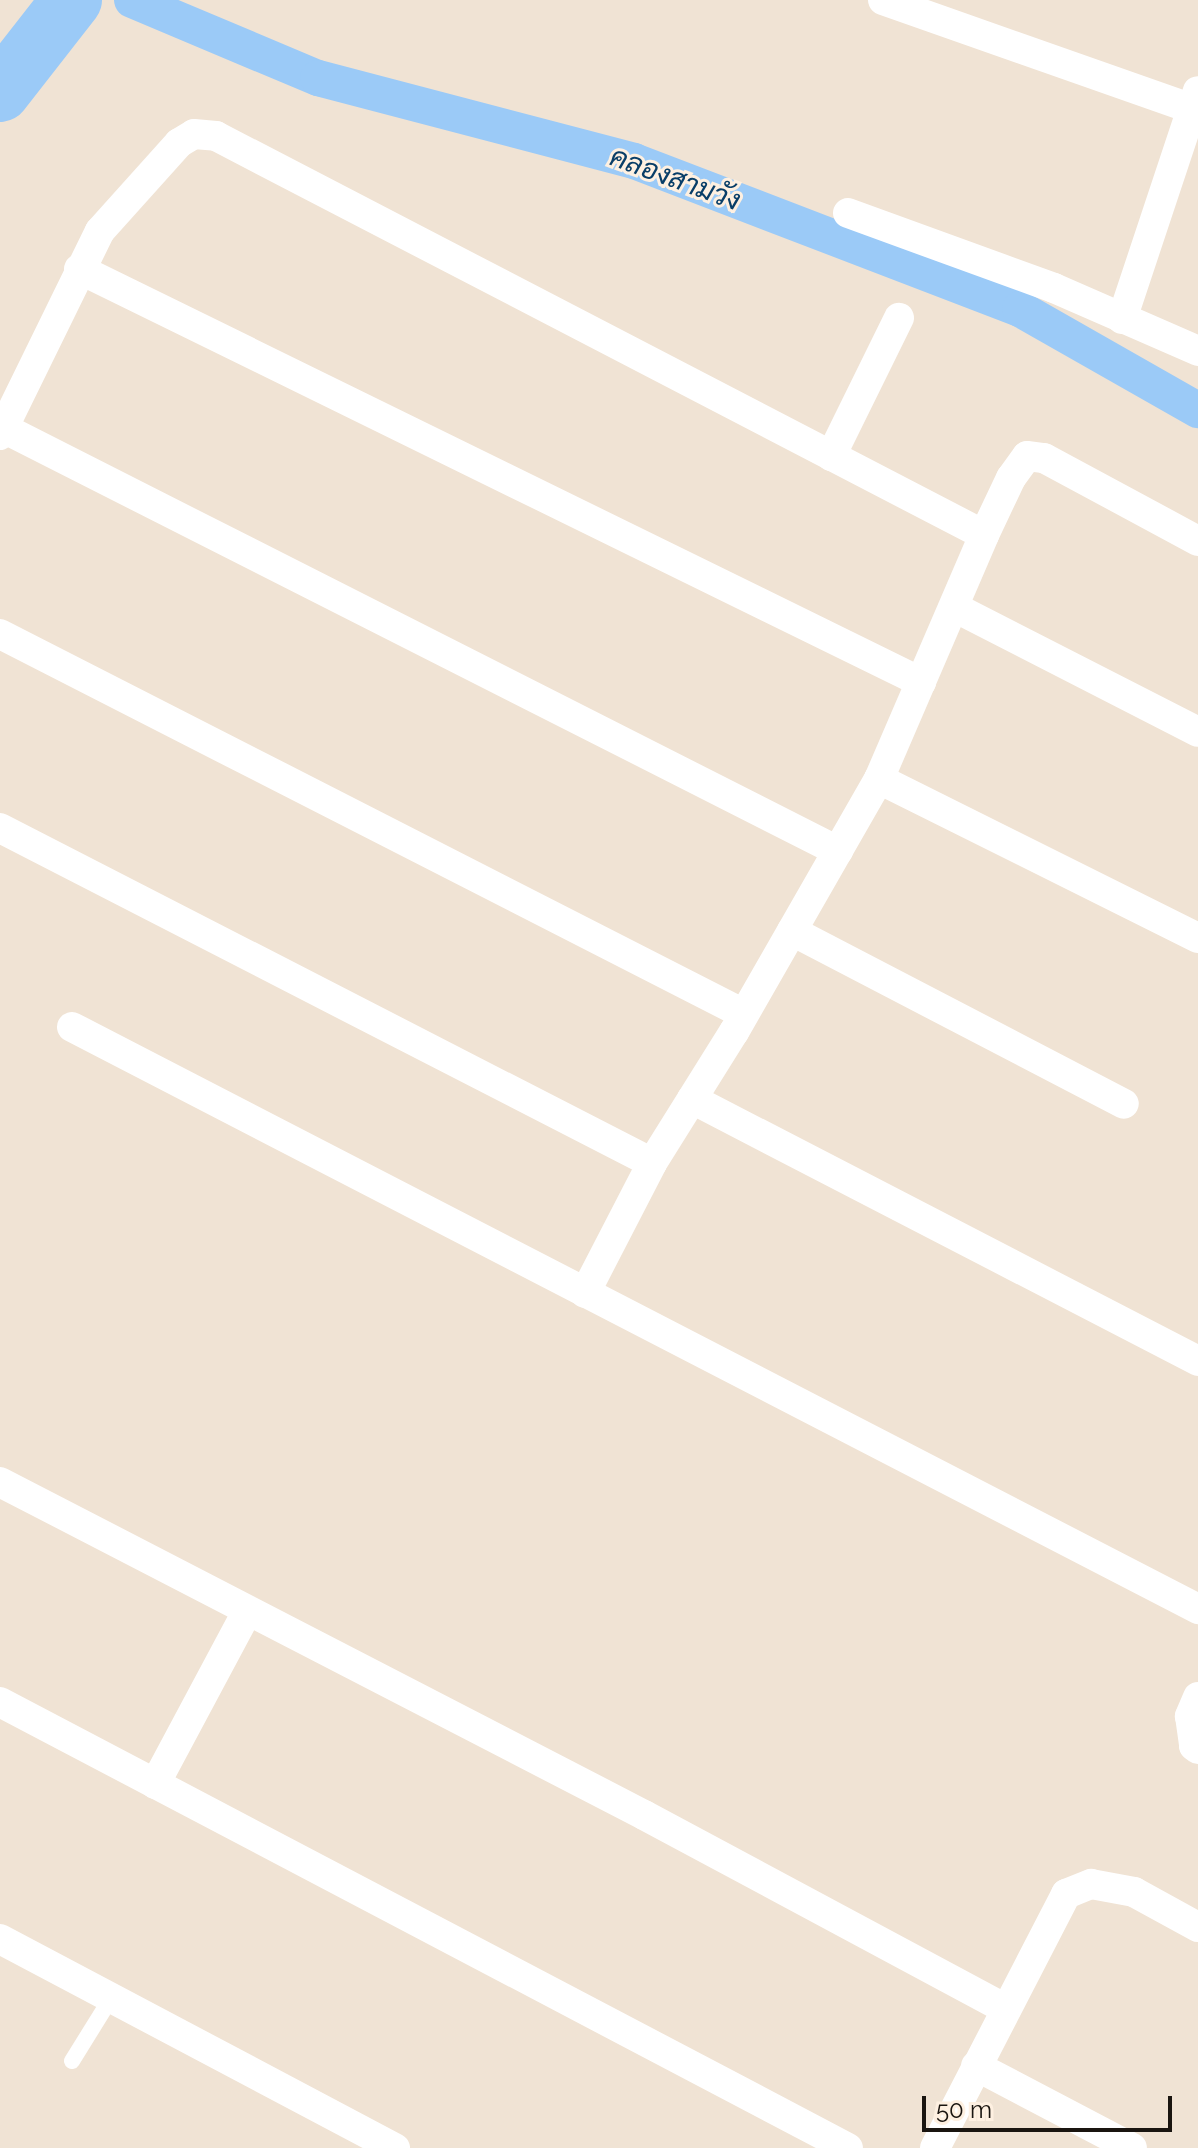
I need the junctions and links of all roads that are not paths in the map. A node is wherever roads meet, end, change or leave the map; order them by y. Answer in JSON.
{"nodes":[{"id":1,"x":883,"y":0,"type":"edge"},
{"id":2,"x":1194,"y":111,"type":"edge"},
{"id":3,"x":848,"y":213,"type":"dead end"},
{"id":4,"x":79,"y":269,"type":"junction"},
{"id":5,"x":899,"y":318,"type":"dead end"},
{"id":6,"x":1122,"y":319,"type":"junction"},
{"id":7,"x":1198,"y":351,"type":"edge"},
{"id":8,"x":2,"y":432,"type":"edge"},
{"id":9,"x":831,"y":456,"type":"junction"},
{"id":10,"x":984,"y":535,"type":"junction"},
{"id":11,"x":1198,"y":541,"type":"edge"},
{"id":12,"x":954,"y":607,"type":"junction"},
{"id":13,"x":0,"y":634,"type":"edge"},
{"id":14,"x":921,"y":682,"type":"junction"},
{"id":15,"x":1198,"y":732,"type":"edge"},
{"id":16,"x":879,"y":779,"type":"junction"},
{"id":17,"x":0,"y":828,"type":"edge"},
{"id":18,"x":838,"y":851,"type":"junction"},
{"id":19,"x":792,"y":931,"type":"junction"},
{"id":20,"x":1198,"y":938,"type":"edge"},
{"id":21,"x":744,"y":1014,"type":"junction"},
{"id":22,"x":72,"y":1027,"type":"dead end"},
{"id":23,"x":692,"y":1099,"type":"junction"},
{"id":24,"x":1124,"y":1104,"type":"dead end"},
{"id":25,"x":652,"y":1163,"type":"junction"},
{"id":26,"x":585,"y":1293,"type":"junction"},
{"id":27,"x":1198,"y":1361,"type":"edge"},
{"id":28,"x":0,"y":1482,"type":"edge"},
{"id":29,"x":1198,"y":1609,"type":"edge"},
{"id":30,"x":247,"y":1612,"type":"junction"},
{"id":31,"x":1198,"y":1697,"type":"edge"},
{"id":32,"x":0,"y":1702,"type":"edge"},
{"id":33,"x":1198,"y":1749,"type":"edge"},
{"id":34,"x":155,"y":1784,"type":"junction"},
{"id":35,"x":1198,"y":1927,"type":"edge"},
{"id":36,"x":0,"y":1939,"type":"edge"},
{"id":37,"x":111,"y":1998,"type":"junction"},
{"id":38,"x":1006,"y":2009,"type":"junction"},
{"id":39,"x":72,"y":2061,"type":"dead end"},
{"id":40,"x":976,"y":2066,"type":"junction"},
{"id":41,"x":395,"y":2148,"type":"edge"},
{"id":42,"x":848,"y":2148,"type":"edge"},
{"id":43,"x":935,"y":2148,"type":"edge"},
{"id":44,"x":1132,"y":2148,"type":"edge"}],
"edges":[{"from":1,"to":2,"type":"street"},
{"from":2,"to":6,"type":"street"},
{"from":3,"to":6,"type":"street"},
{"from":4,"to":8,"type":"street"},
{"from":4,"to":9,"type":"street"},
{"from":4,"to":14,"type":"street"},
{"from":5,"to":9,"type":"street"},
{"from":6,"to":7,"type":"street"},
{"from":8,"to":18,"type":"street"},
{"from":9,"to":10,"type":"street"},
{"from":10,"to":11,"type":"street"},
{"from":10,"to":12,"type":"street"},
{"from":12,"to":14,"type":"street"},
{"from":12,"to":15,"type":"street"},
{"from":13,"to":21,"type":"street"},
{"from":14,"to":16,"type":"street"},
{"from":16,"to":18,"type":"street"},
{"from":16,"to":20,"type":"street"},
{"from":17,"to":25,"type":"street"},
{"from":18,"to":19,"type":"street"},
{"from":19,"to":21,"type":"street"},
{"from":19,"to":24,"type":"street"},
{"from":21,"to":23,"type":"street"},
{"from":22,"to":26,"type":"street"},
{"from":23,"to":25,"type":"street"},
{"from":23,"to":27,"type":"street"},
{"from":25,"to":26,"type":"street"},
{"from":26,"to":29,"type":"street"},
{"from":28,"to":30,"type":"street"},
{"from":30,"to":34,"type":"street"},
{"from":30,"to":38,"type":"street"},
{"from":31,"to":33,"type":"street"},
{"from":32,"to":34,"type":"street"},
{"from":34,"to":42,"type":"street"},
{"from":35,"to":38,"type":"street"},
{"from":36,"to":37,"type":"street"},
{"from":37,"to":39,"type":"lane"},
{"from":37,"to":41,"type":"street"},
{"from":38,"to":40,"type":"street"},
{"from":40,"to":43,"type":"street"},
{"from":40,"to":44,"type":"street"}]}
